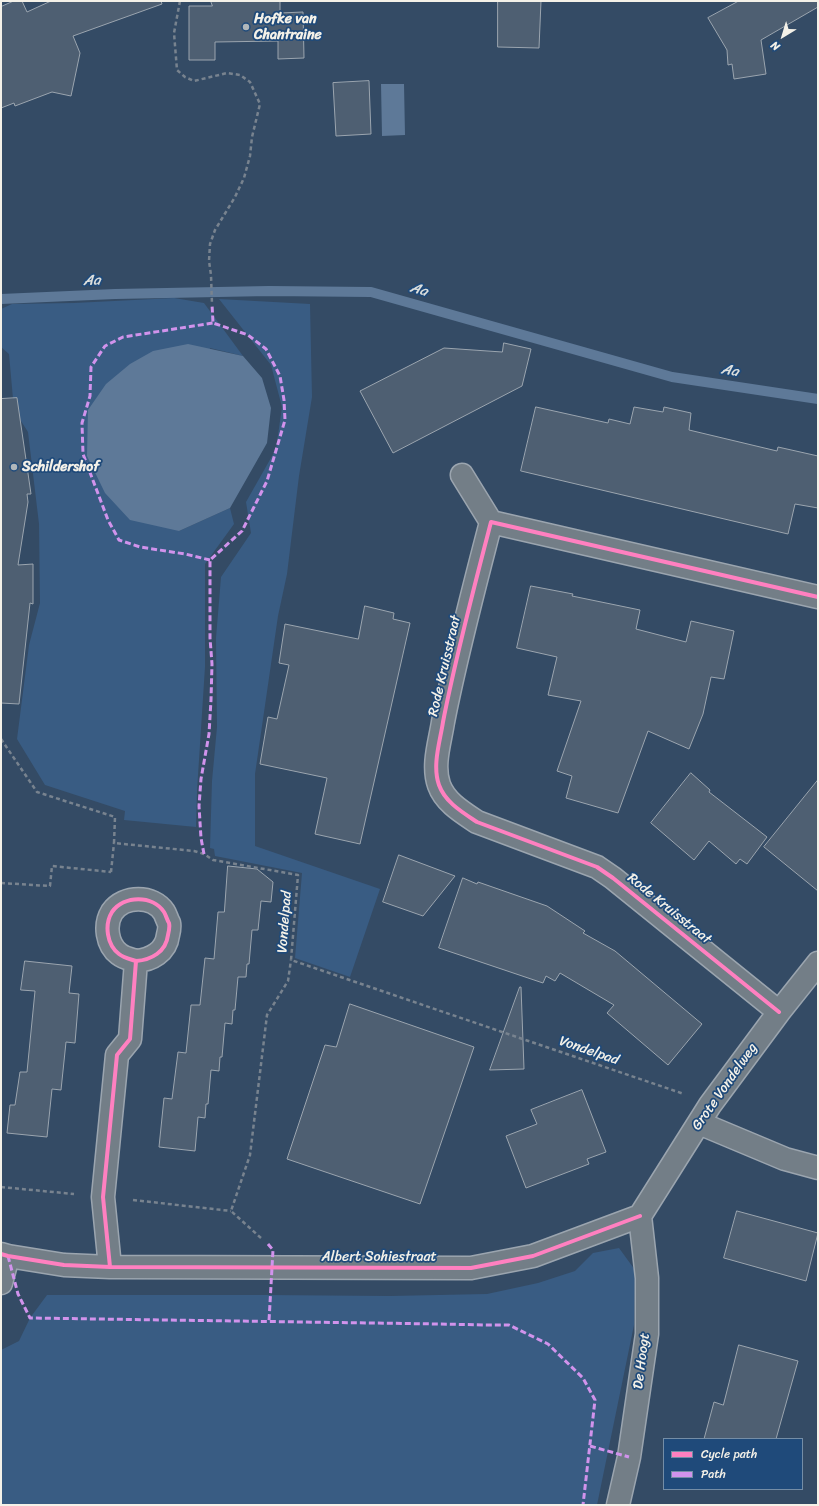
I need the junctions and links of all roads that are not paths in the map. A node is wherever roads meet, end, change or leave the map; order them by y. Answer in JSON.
{"nodes":[{"id":1,"x":462,"y":475,"type":"dead end"},
{"id":2,"x":491,"y":522,"type":"junction"},
{"id":3,"x":818,"y":597,"type":"edge"},
{"id":4,"x":136,"y":961,"type":"dead end"},
{"id":5,"x":818,"y":963,"type":"edge"},
{"id":6,"x":779,"y":1012,"type":"junction"},
{"id":7,"x":704,"y":1114,"type":"junction"},
{"id":8,"x":818,"y":1168,"type":"edge"},
{"id":9,"x":640,"y":1216,"type":"junction"},
{"id":10,"x":5,"y":1255,"type":"edge"},
{"id":11,"x":110,"y":1267,"type":"junction"},
{"id":12,"x":1,"y":1283,"type":"edge"},
{"id":13,"x":618,"y":1505,"type":"edge"}],
"edges":[{"from":1,"to":2,"type":"street"},
{"from":2,"to":3,"type":"street"},
{"from":2,"to":6,"type":"street","name":"Rode Kruisstraat"},
{"from":4,"to":11,"type":"street"},
{"from":5,"to":6,"type":"street","name":"Grote Vondelweg"},
{"from":6,"to":7,"type":"street","name":"Grote Vondelweg"},
{"from":7,"to":8,"type":"street"},
{"from":7,"to":9,"type":"street","name":"Grote Vondelweg"},
{"from":9,"to":11,"type":"street","name":"Albert Sohiestraat"},
{"from":9,"to":13,"type":"street","name":"De Hoogt"},
{"from":10,"to":11,"type":"street","name":"Albert Sohiestraat"},
{"from":10,"to":12,"type":"street","name":"Albert Sohiestraat"}]}
